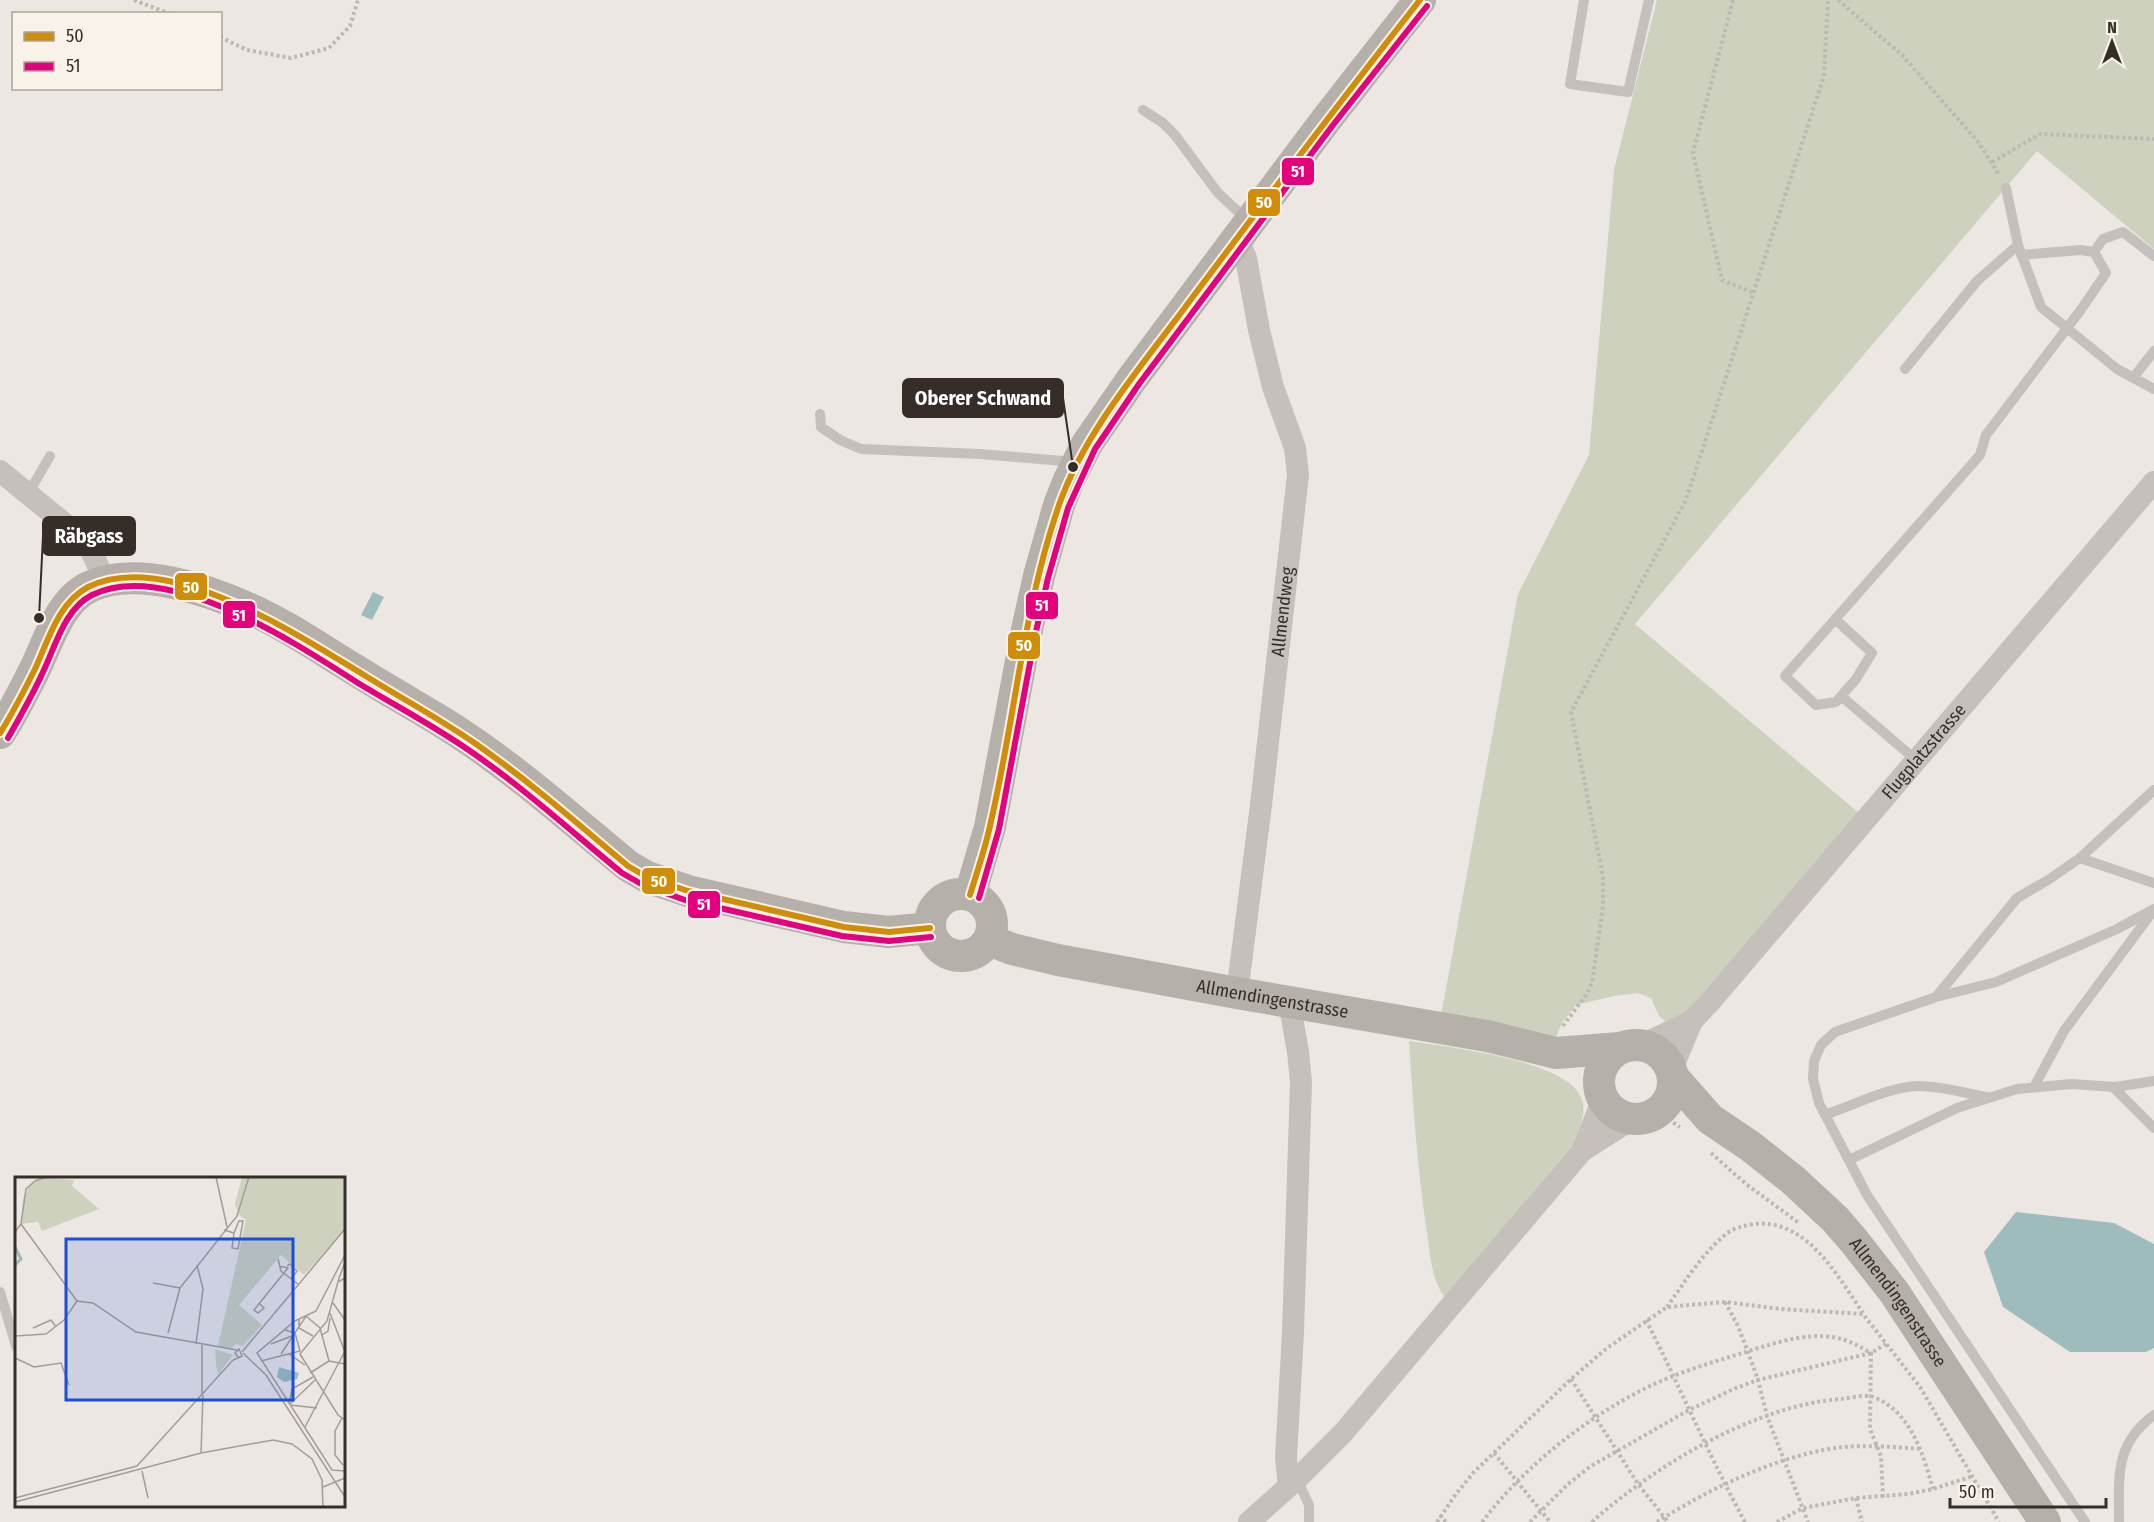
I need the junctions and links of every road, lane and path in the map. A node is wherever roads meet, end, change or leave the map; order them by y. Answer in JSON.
{"nodes":[{"id":1,"x":134,"y":0,"type":"edge"},
{"id":2,"x":358,"y":0,"type":"edge"},
{"id":3,"x":1420,"y":0,"type":"edge"},
{"id":4,"x":1584,"y":0,"type":"edge"},
{"id":5,"x":1650,"y":0,"type":"edge"},
{"id":6,"x":1733,"y":0,"type":"edge"},
{"id":7,"x":1828,"y":0,"type":"edge"},
{"id":8,"x":1838,"y":0,"type":"edge"},
{"id":9,"x":165,"y":12,"type":"edge"},
{"id":10,"x":222,"y":38,"type":"edge"},
{"id":11,"x":1143,"y":110,"type":"dead end"},
{"id":12,"x":2154,"y":139,"type":"edge"},
{"id":13,"x":1992,"y":162,"type":"junction"},
{"id":14,"x":2006,"y":188,"type":"joint"},
{"id":15,"x":1243,"y":230,"type":"junction"},
{"id":16,"x":2019,"y":250,"type":"junction"},
{"id":17,"x":2094,"y":252,"type":"junction"},
{"id":18,"x":2154,"y":256,"type":"edge"},
{"id":19,"x":1754,"y":293,"type":"junction"},
{"id":20,"x":2067,"y":329,"type":"junction"},
{"id":21,"x":2154,"y":351,"type":"edge"},
{"id":22,"x":1905,"y":369,"type":"dead end"},
{"id":23,"x":2133,"y":378,"type":"junction"},
{"id":24,"x":2154,"y":389,"type":"edge"},
{"id":25,"x":820,"y":414,"type":"dead end"},
{"id":26,"x":50,"y":456,"type":"dead end"},
{"id":27,"x":1077,"y":462,"type":"junction"},
{"id":28,"x":0,"y":471,"type":"edge"},
{"id":29,"x":2154,"y":482,"type":"edge"},
{"id":30,"x":28,"y":494,"type":"junction"},
{"id":31,"x":103,"y":582,"type":"junction"},
{"id":32,"x":1834,"y":619,"type":"junction"},
{"id":33,"x":1841,"y":696,"type":"junction"},
{"id":34,"x":0,"y":733,"type":"edge"},
{"id":35,"x":1916,"y":760,"type":"junction"},
{"id":36,"x":2154,"y":789,"type":"edge"},
{"id":37,"x":2080,"y":858,"type":"junction"},
{"id":38,"x":2154,"y":884,"type":"edge"},
{"id":39,"x":970,"y":895,"type":"junction"},
{"id":40,"x":2154,"y":910,"type":"edge"},
{"id":41,"x":930,"y":928,"type":"junction"},
{"id":42,"x":989,"y":940,"type":"junction"},
{"id":43,"x":1237,"y":993,"type":"junction"},
{"id":44,"x":1936,"y":997,"type":"junction"},
{"id":45,"x":1289,"y":1001,"type":"junction"},
{"id":46,"x":1692,"y":1021,"type":"junction"},
{"id":47,"x":1631,"y":1047,"type":"junction"},
{"id":48,"x":1556,"y":1053,"type":"junction"},
{"id":49,"x":1672,"y":1074,"type":"junction"},
{"id":50,"x":2154,"y":1081,"type":"edge"},
{"id":51,"x":2034,"y":1087,"type":"junction"},
{"id":52,"x":2113,"y":1087,"type":"junction"},
{"id":53,"x":1600,"y":1090,"type":"junction"},
{"id":54,"x":1989,"y":1098,"type":"junction"},
{"id":55,"x":1825,"y":1114,"type":"junction"},
{"id":56,"x":1670,"y":1120,"type":"junction"},
{"id":57,"x":2154,"y":1128,"type":"edge"},
{"id":58,"x":1708,"y":1150,"type":"dead end"},
{"id":59,"x":1582,"y":1151,"type":"junction"},
{"id":60,"x":1849,"y":1161,"type":"junction"},
{"id":61,"x":1807,"y":1228,"type":"dead end"},
{"id":62,"x":0,"y":1292,"type":"edge"},
{"id":63,"x":1725,"y":1302,"type":"junction"},
{"id":64,"x":1667,"y":1307,"type":"junction"},
{"id":65,"x":1863,"y":1314,"type":"junction"},
{"id":66,"x":1646,"y":1320,"type":"junction"},
{"id":67,"x":15,"y":1343,"type":"edge"},
{"id":68,"x":1886,"y":1344,"type":"junction"},
{"id":69,"x":1748,"y":1352,"type":"junction"},
{"id":70,"x":1871,"y":1353,"type":"junction"},
{"id":71,"x":1675,"y":1376,"type":"junction"},
{"id":72,"x":1572,"y":1379,"type":"junction"},
{"id":73,"x":1758,"y":1380,"type":"junction"},
{"id":74,"x":1871,"y":1396,"type":"junction"},
{"id":75,"x":1689,"y":1410,"type":"junction"},
{"id":76,"x":2154,"y":1415,"type":"edge"},
{"id":77,"x":1767,"y":1416,"type":"junction"},
{"id":78,"x":1596,"y":1418,"type":"junction"},
{"id":79,"x":1705,"y":1444,"type":"junction"},
{"id":80,"x":1876,"y":1446,"type":"junction"},
{"id":81,"x":1922,"y":1449,"type":"junction"},
{"id":82,"x":1617,"y":1450,"type":"junction"},
{"id":83,"x":1494,"y":1453,"type":"junction"},
{"id":84,"x":1785,"y":1460,"type":"junction"},
{"id":85,"x":1973,"y":1476,"type":"junction"},
{"id":86,"x":1293,"y":1482,"type":"junction"},
{"id":87,"x":1518,"y":1482,"type":"junction"},
{"id":88,"x":1638,"y":1484,"type":"junction"},
{"id":89,"x":1725,"y":1485,"type":"junction"},
{"id":90,"x":1933,"y":1489,"type":"junction"},
{"id":91,"x":1883,"y":1497,"type":"junction"},
{"id":92,"x":1856,"y":1498,"type":"junction"},
{"id":93,"x":1803,"y":1508,"type":"junction"},
{"id":94,"x":1540,"y":1510,"type":"junction"},
{"id":95,"x":1440,"y":1515,"type":"junction"},
{"id":96,"x":1665,"y":1517,"type":"junction"},
{"id":97,"x":1249,"y":1522,"type":"edge"},
{"id":98,"x":1309,"y":1522,"type":"edge"},
{"id":99,"x":1437,"y":1522,"type":"edge"},
{"id":100,"x":1446,"y":1522,"type":"edge"},
{"id":101,"x":1482,"y":1522,"type":"edge"},
{"id":102,"x":1530,"y":1522,"type":"edge"},
{"id":103,"x":1550,"y":1522,"type":"edge"},
{"id":104,"x":1592,"y":1522,"type":"edge"},
{"id":105,"x":1657,"y":1522,"type":"edge"},
{"id":106,"x":1668,"y":1522,"type":"edge"},
{"id":107,"x":1745,"y":1522,"type":"edge"},
{"id":108,"x":1777,"y":1522,"type":"edge"},
{"id":109,"x":1808,"y":1522,"type":"edge"},
{"id":110,"x":1862,"y":1522,"type":"edge"},
{"id":111,"x":1999,"y":1522,"type":"edge"},
{"id":112,"x":2045,"y":1522,"type":"edge"},
{"id":113,"x":2085,"y":1522,"type":"edge"},
{"id":114,"x":2119,"y":1522,"type":"edge"}],
"edges":[{"from":1,"to":9,"type":"path"},
{"from":2,"to":10,"type":"path"},
{"from":3,"to":15,"type":"street"},
{"from":4,"to":5,"type":"lane"},
{"from":6,"to":19,"type":"path"},
{"from":7,"to":19,"type":"path"},
{"from":8,"to":13,"type":"path"},
{"from":11,"to":15,"type":"lane"},
{"from":12,"to":13,"type":"path"},
{"from":13,"to":14,"type":"path"},
{"from":14,"to":16,"type":"lane"},
{"from":15,"to":27,"type":"street"},
{"from":15,"to":43,"type":"street","name":"Allmendweg"},
{"from":16,"to":17,"type":"lane"},
{"from":16,"to":20,"type":"lane"},
{"from":16,"to":22,"type":"lane"},
{"from":17,"to":18,"type":"lane"},
{"from":17,"to":20,"type":"lane"},
{"from":19,"to":48,"type":"path"},
{"from":20,"to":23,"type":"lane"},
{"from":20,"to":32,"type":"lane"},
{"from":21,"to":23,"type":"lane"},
{"from":23,"to":24,"type":"lane"},
{"from":25,"to":27,"type":"lane"},
{"from":26,"to":30,"type":"lane"},
{"from":27,"to":39,"type":"street"},
{"from":28,"to":30,"type":"street"},
{"from":29,"to":35,"type":"street","name":"Flugplatzstrasse"},
{"from":30,"to":31,"type":"street"},
{"from":31,"to":34,"type":"street"},
{"from":31,"to":41,"type":"street"},
{"from":32,"to":33,"type":"lane"},
{"from":32,"to":33,"type":"lane"},
{"from":33,"to":35,"type":"lane"},
{"from":35,"to":46,"type":"street","name":"Flugplatzstrasse"},
{"from":36,"to":37,"type":"lane"},
{"from":37,"to":38,"type":"lane"},
{"from":37,"to":44,"type":"lane"},
{"from":39,"to":41,"type":"street"},
{"from":39,"to":42,"type":"street"},
{"from":40,"to":44,"type":"lane"},
{"from":40,"to":51,"type":"lane"},
{"from":41,"to":42,"type":"street"},
{"from":42,"to":43,"type":"street","name":"Allmendingenstrasse"},
{"from":43,"to":45,"type":"street","name":"Allmendingenstrasse"},
{"from":44,"to":55,"type":"lane"},
{"from":45,"to":48,"type":"street","name":"Allmendingenstrasse"},
{"from":45,"to":86,"type":"street"},
{"from":46,"to":47,"type":"street","name":"Flugplatzstrasse"},
{"from":46,"to":49,"type":"street","name":"Flugplatzstrasse"},
{"from":47,"to":48,"type":"street","name":"Allmendingenstrasse"},
{"from":47,"to":49,"type":"street"},
{"from":47,"to":53,"type":"street"},
{"from":48,"to":53,"type":"street","name":"Allmendingenstrasse"},
{"from":49,"to":56,"type":"street","name":"Allmendingenstrasse"},
{"from":49,"to":56,"type":"street"},
{"from":50,"to":52,"type":"lane"},
{"from":51,"to":52,"type":"lane"},
{"from":51,"to":54,"type":"lane"},
{"from":52,"to":57,"type":"lane"},
{"from":53,"to":56,"type":"street"},
{"from":53,"to":59,"type":"street"},
{"from":54,"to":55,"type":"lane"},
{"from":54,"to":60,"type":"lane"},
{"from":55,"to":60,"type":"lane"},
{"from":56,"to":59,"type":"street"},
{"from":56,"to":112,"type":"street","name":"Allmendingenstrasse"},
{"from":58,"to":61,"type":"path"},
{"from":59,"to":86,"type":"street"},
{"from":60,"to":113,"type":"lane"},
{"from":62,"to":67,"type":"lane"},
{"from":63,"to":64,"type":"path"},
{"from":63,"to":65,"type":"path"},
{"from":63,"to":69,"type":"path"},
{"from":64,"to":65,"type":"path"},
{"from":64,"to":66,"type":"path"},
{"from":65,"to":68,"type":"path"},
{"from":66,"to":71,"type":"path"},
{"from":66,"to":72,"type":"path"},
{"from":68,"to":70,"type":"path"},
{"from":68,"to":85,"type":"path"},
{"from":69,"to":70,"type":"path"},
{"from":69,"to":71,"type":"path"},
{"from":69,"to":73,"type":"path"},
{"from":70,"to":73,"type":"path"},
{"from":70,"to":74,"type":"path"},
{"from":71,"to":75,"type":"path"},
{"from":71,"to":78,"type":"path"},
{"from":72,"to":78,"type":"path"},
{"from":72,"to":83,"type":"path"},
{"from":73,"to":75,"type":"path"},
{"from":73,"to":77,"type":"path"},
{"from":74,"to":77,"type":"path"},
{"from":74,"to":80,"type":"path"},
{"from":74,"to":81,"type":"path"},
{"from":75,"to":79,"type":"path"},
{"from":75,"to":82,"type":"path"},
{"from":76,"to":114,"type":"lane"},
{"from":77,"to":79,"type":"path"},
{"from":77,"to":84,"type":"path"},
{"from":78,"to":82,"type":"path"},
{"from":78,"to":87,"type":"path"},
{"from":79,"to":88,"type":"path"},
{"from":79,"to":89,"type":"path"},
{"from":80,"to":81,"type":"path"},
{"from":80,"to":84,"type":"path"},
{"from":80,"to":91,"type":"path"},
{"from":81,"to":90,"type":"path"},
{"from":82,"to":88,"type":"path"},
{"from":82,"to":94,"type":"path"},
{"from":83,"to":87,"type":"path"},
{"from":83,"to":95,"type":"path"},
{"from":84,"to":89,"type":"path"},
{"from":84,"to":93,"type":"path"},
{"from":85,"to":90,"type":"path"},
{"from":85,"to":111,"type":"path"},
{"from":86,"to":97,"type":"street"},
{"from":86,"to":98,"type":"lane"},
{"from":87,"to":94,"type":"path"},
{"from":87,"to":101,"type":"path"},
{"from":88,"to":96,"type":"path"},
{"from":88,"to":104,"type":"path"},
{"from":89,"to":96,"type":"path"},
{"from":89,"to":107,"type":"path"},
{"from":90,"to":91,"type":"path"},
{"from":91,"to":92,"type":"path"},
{"from":92,"to":93,"type":"path"},
{"from":92,"to":110,"type":"path"},
{"from":93,"to":108,"type":"path"},
{"from":93,"to":109,"type":"path"},
{"from":94,"to":102,"type":"path"},
{"from":94,"to":103,"type":"path"},
{"from":95,"to":99,"type":"path"},
{"from":95,"to":100,"type":"path"},
{"from":96,"to":105,"type":"path"},
{"from":96,"to":106,"type":"path"}]}
